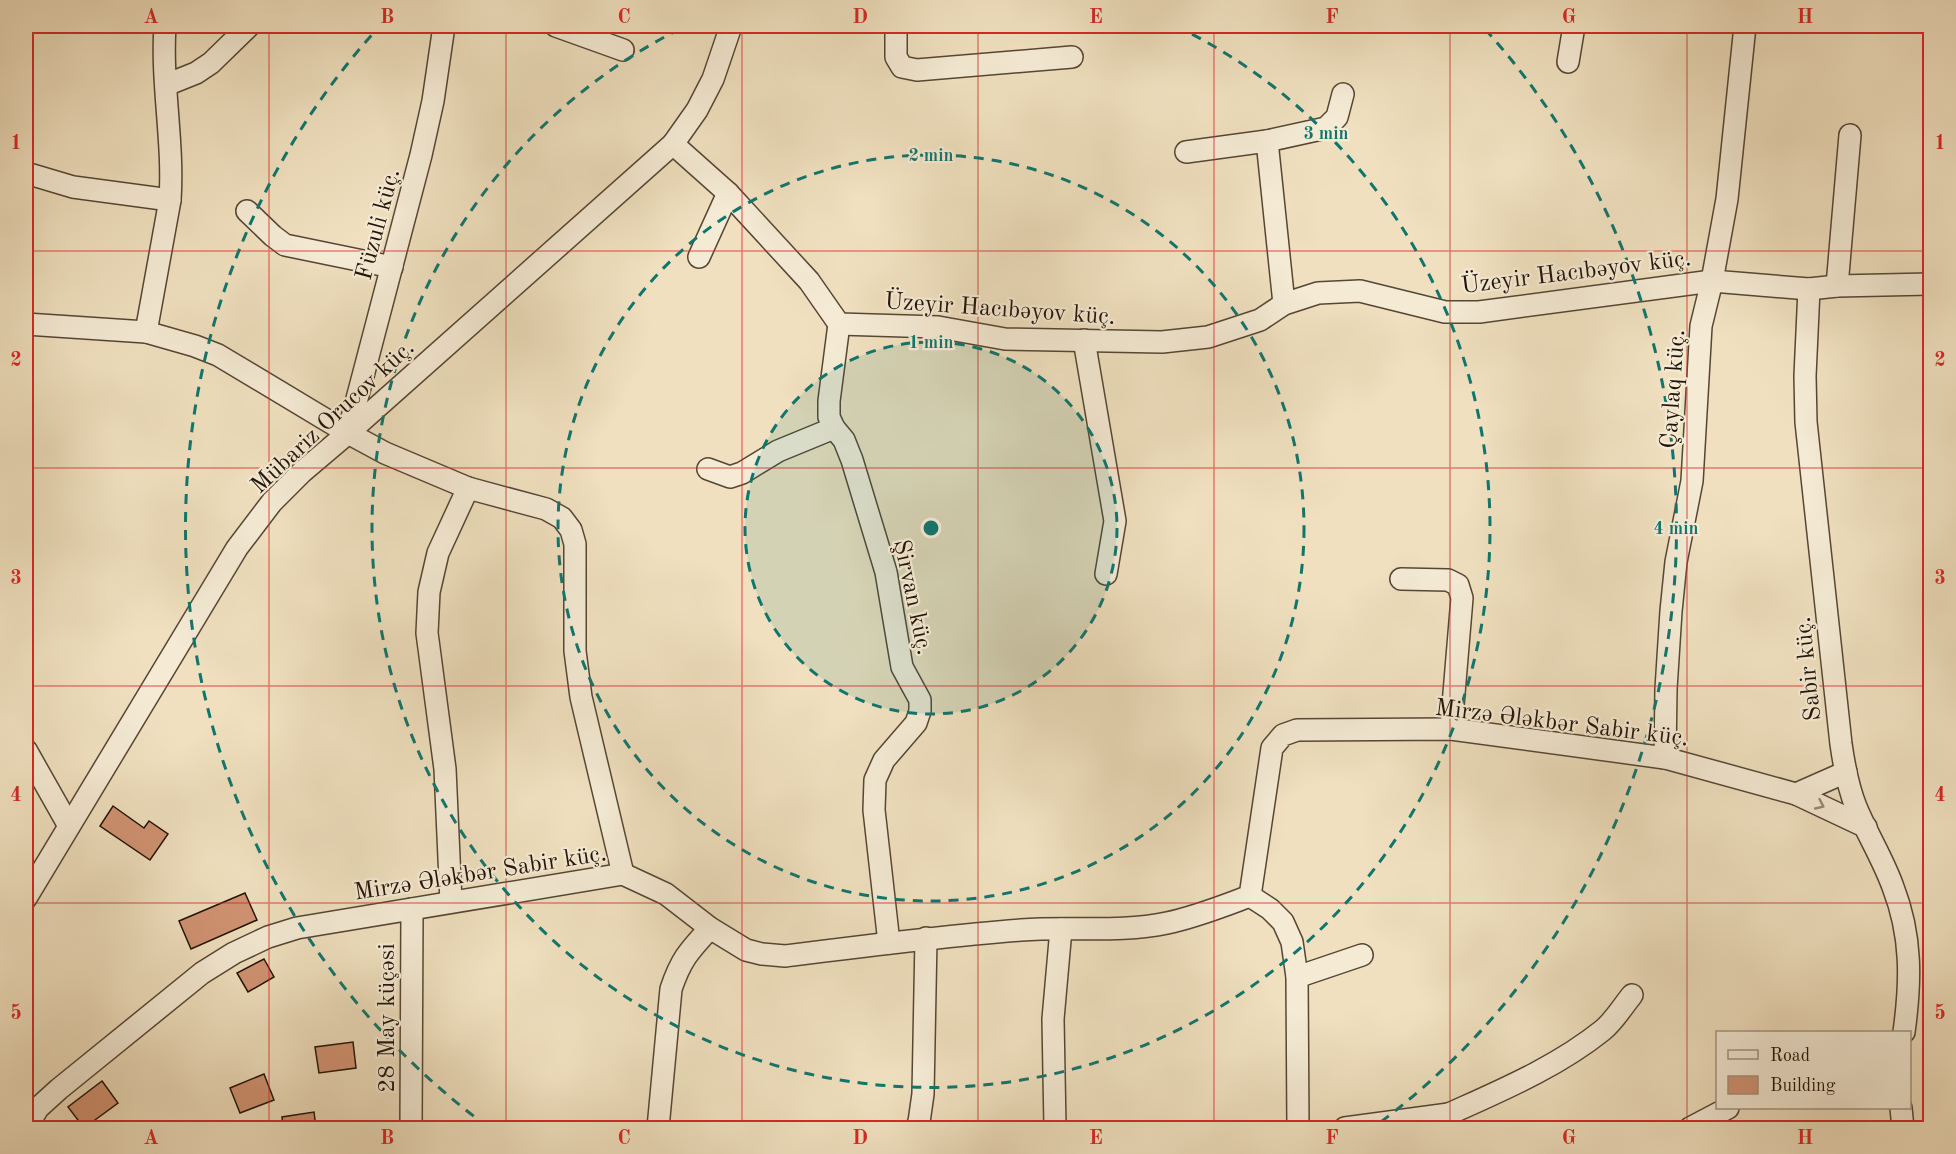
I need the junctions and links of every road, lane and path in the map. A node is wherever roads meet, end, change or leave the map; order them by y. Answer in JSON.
{"nodes":[{"id":1,"x":165,"y":26,"type":"edge"},
{"id":2,"x":249,"y":26,"type":"edge"},
{"id":3,"x":444,"y":26,"type":"edge"},
{"id":4,"x":556,"y":26,"type":"edge"},
{"id":5,"x":731,"y":26,"type":"edge"},
{"id":6,"x":896,"y":26,"type":"edge"},
{"id":7,"x":1574,"y":26,"type":"edge"},
{"id":8,"x":1745,"y":26,"type":"edge"},
{"id":9,"x":624,"y":50,"type":"dead end"},
{"id":10,"x":1072,"y":57,"type":"dead end"},
{"id":11,"x":1568,"y":63,"type":"dead end"},
{"id":12,"x":166,"y":85,"type":"junction"},
{"id":13,"x":1343,"y":94,"type":"dead end"},
{"id":14,"x":1850,"y":135,"type":"dead end"},
{"id":15,"x":1267,"y":141,"type":"junction"},
{"id":16,"x":672,"y":144,"type":"junction"},
{"id":17,"x":1186,"y":152,"type":"dead end"},
{"id":18,"x":26,"y":173,"type":"edge"},
{"id":19,"x":728,"y":194,"type":"junction"},
{"id":20,"x":170,"y":200,"type":"junction"},
{"id":21,"x":247,"y":211,"type":"dead end"},
{"id":22,"x":699,"y":257,"type":"dead end"},
{"id":23,"x":392,"y":267,"type":"junction"},
{"id":24,"x":1712,"y":281,"type":"junction"},
{"id":25,"x":1930,"y":284,"type":"edge"},
{"id":26,"x":1837,"y":286,"type":"junction"},
{"id":27,"x":1809,"y":289,"type":"junction"},
{"id":28,"x":1284,"y":304,"type":"junction"},
{"id":29,"x":26,"y":324,"type":"edge"},
{"id":30,"x":839,"y":324,"type":"junction"},
{"id":31,"x":146,"y":332,"type":"junction"},
{"id":32,"x":1084,"y":340,"type":"junction"},
{"id":33,"x":834,"y":428,"type":"junction"},
{"id":34,"x":348,"y":433,"type":"junction"},
{"id":35,"x":708,"y":469,"type":"dead end"},
{"id":36,"x":468,"y":488,"type":"junction"},
{"id":37,"x":1106,"y":573,"type":"dead end"},
{"id":38,"x":1401,"y":579,"type":"dead end"},
{"id":39,"x":1450,"y":729,"type":"junction"},
{"id":40,"x":26,"y":750,"type":"edge"},
{"id":41,"x":1665,"y":758,"type":"junction"},
{"id":42,"x":1846,"y":772,"type":"junction"},
{"id":43,"x":1796,"y":794,"type":"junction"},
{"id":44,"x":69,"y":826,"type":"junction"},
{"id":45,"x":1866,"y":827,"type":"junction"},
{"id":46,"x":623,"y":874,"type":"junction"},
{"id":47,"x":1250,"y":897,"type":"junction"},
{"id":48,"x":26,"y":898,"type":"edge"},
{"id":49,"x":450,"y":902,"type":"junction"},
{"id":50,"x":412,"y":909,"type":"junction"},
{"id":51,"x":710,"y":928,"type":"junction"},
{"id":52,"x":1061,"y":928,"type":"junction"},
{"id":53,"x":926,"y":938,"type":"junction"},
{"id":54,"x":889,"y":943,"type":"junction"},
{"id":55,"x":1362,"y":955,"type":"dead end"},
{"id":56,"x":1297,"y":977,"type":"junction"},
{"id":57,"x":1632,"y":995,"type":"dead end"},
{"id":58,"x":1904,"y":1031,"type":"edge"},
{"id":59,"x":1724,"y":1109,"type":"edge"},
{"id":60,"x":1901,"y":1109,"type":"edge"},
{"id":61,"x":1450,"y":1121,"type":"edge"},
{"id":62,"x":26,"y":1128,"type":"edge"},
{"id":63,"x":411,"y":1128,"type":"edge"},
{"id":64,"x":658,"y":1128,"type":"edge"},
{"id":65,"x":916,"y":1128,"type":"edge"},
{"id":66,"x":1055,"y":1128,"type":"edge"},
{"id":67,"x":1299,"y":1128,"type":"edge"},
{"id":68,"x":1345,"y":1128,"type":"edge"},
{"id":69,"x":1690,"y":1128,"type":"edge"},
{"id":70,"x":1903,"y":1128,"type":"edge"}],
"edges":[{"from":1,"to":12,"type":"street"},
{"from":2,"to":12,"type":"street"},
{"from":3,"to":23,"type":"street","name":"Füzuli küç."},
{"from":4,"to":9,"type":"street"},
{"from":5,"to":16,"type":"street","name":"Mübariz Orucov küç."},
{"from":6,"to":10,"type":"street"},
{"from":7,"to":11,"type":"street"},
{"from":8,"to":24,"type":"street","name":"Çaylaq küç."},
{"from":12,"to":20,"type":"street"},
{"from":13,"to":15,"type":"street"},
{"from":14,"to":26,"type":"street"},
{"from":15,"to":17,"type":"street"},
{"from":15,"to":28,"type":"street"},
{"from":16,"to":19,"type":"street"},
{"from":16,"to":34,"type":"street","name":"Mübariz Orucov küç."},
{"from":18,"to":20,"type":"street"},
{"from":19,"to":22,"type":"street"},
{"from":19,"to":30,"type":"street"},
{"from":20,"to":31,"type":"street"},
{"from":21,"to":23,"type":"street"},
{"from":23,"to":34,"type":"street","name":"Füzuli küç."},
{"from":24,"to":27,"type":"street","name":"Üzeyir Hacıbəyov küç."},
{"from":24,"to":28,"type":"street","name":"Üzeyir Hacıbəyov küç."},
{"from":24,"to":41,"type":"street","name":"Çaylaq küç."},
{"from":25,"to":26,"type":"street","name":"Üzeyir Hacıbəyov küç."},
{"from":26,"to":27,"type":"street","name":"Üzeyir Hacıbəyov küç."},
{"from":27,"to":42,"type":"street","name":"Sabir küç."},
{"from":28,"to":32,"type":"street","name":"Üzeyir Hacıbəyov küç."},
{"from":29,"to":31,"type":"street"},
{"from":30,"to":32,"type":"street","name":"Üzeyir Hacıbəyov küç."},
{"from":30,"to":33,"type":"street","name":"Şirvan küç."},
{"from":31,"to":34,"type":"street"},
{"from":32,"to":37,"type":"street"},
{"from":33,"to":35,"type":"street"},
{"from":33,"to":54,"type":"street","name":"Şirvan küç."},
{"from":34,"to":36,"type":"street"},
{"from":34,"to":44,"type":"street","name":"Mübariz Orucov küç."},
{"from":36,"to":46,"type":"street"},
{"from":36,"to":49,"type":"street"},
{"from":38,"to":39,"type":"street"},
{"from":39,"to":41,"type":"street","name":"Mirzə Ələkbər Sabir küç."},
{"from":39,"to":47,"type":"street","name":"Mirzə Ələkbər Sabir küç."},
{"from":40,"to":44,"type":"street"},
{"from":41,"to":43,"type":"street","name":"Mirzə Ələkbər Sabir küç."},
{"from":42,"to":43,"type":"street"},
{"from":42,"to":45,"type":"street","name":"Sabir küç."},
{"from":43,"to":45,"type":"street","name":"Mirzə Ələkbər Sabir küç.","one_way":true},
{"from":44,"to":48,"type":"street","name":"Mübariz Orucov küç."},
{"from":45,"to":58,"type":"street","name":"Sabir küç."},
{"from":46,"to":49,"type":"street","name":"Mirzə Ələkbər Sabir küç."},
{"from":46,"to":51,"type":"street","name":"Mirzə Ələkbər Sabir küç."},
{"from":47,"to":52,"type":"street","name":"Mirzə Ələkbər Sabir küç."},
{"from":47,"to":56,"type":"street"},
{"from":49,"to":50,"type":"street","name":"Mirzə Ələkbər Sabir küç."},
{"from":50,"to":62,"type":"street","name":"Mirzə Ələkbər Sabir küç."},
{"from":50,"to":63,"type":"street","name":"28 May küçəsi"},
{"from":51,"to":54,"type":"street","name":"Mirzə Ələkbər Sabir küç."},
{"from":51,"to":64,"type":"street"},
{"from":52,"to":53,"type":"street","name":"Mirzə Ələkbər Sabir küç."},
{"from":52,"to":66,"type":"street"},
{"from":53,"to":54,"type":"street","name":"Mirzə Ələkbər Sabir küç."},
{"from":53,"to":65,"type":"street"},
{"from":55,"to":56,"type":"street"},
{"from":56,"to":67,"type":"street"},
{"from":57,"to":61,"type":"street"},
{"from":59,"to":69,"type":"street"},
{"from":60,"to":70,"type":"street"},
{"from":61,"to":68,"type":"street"}]}
